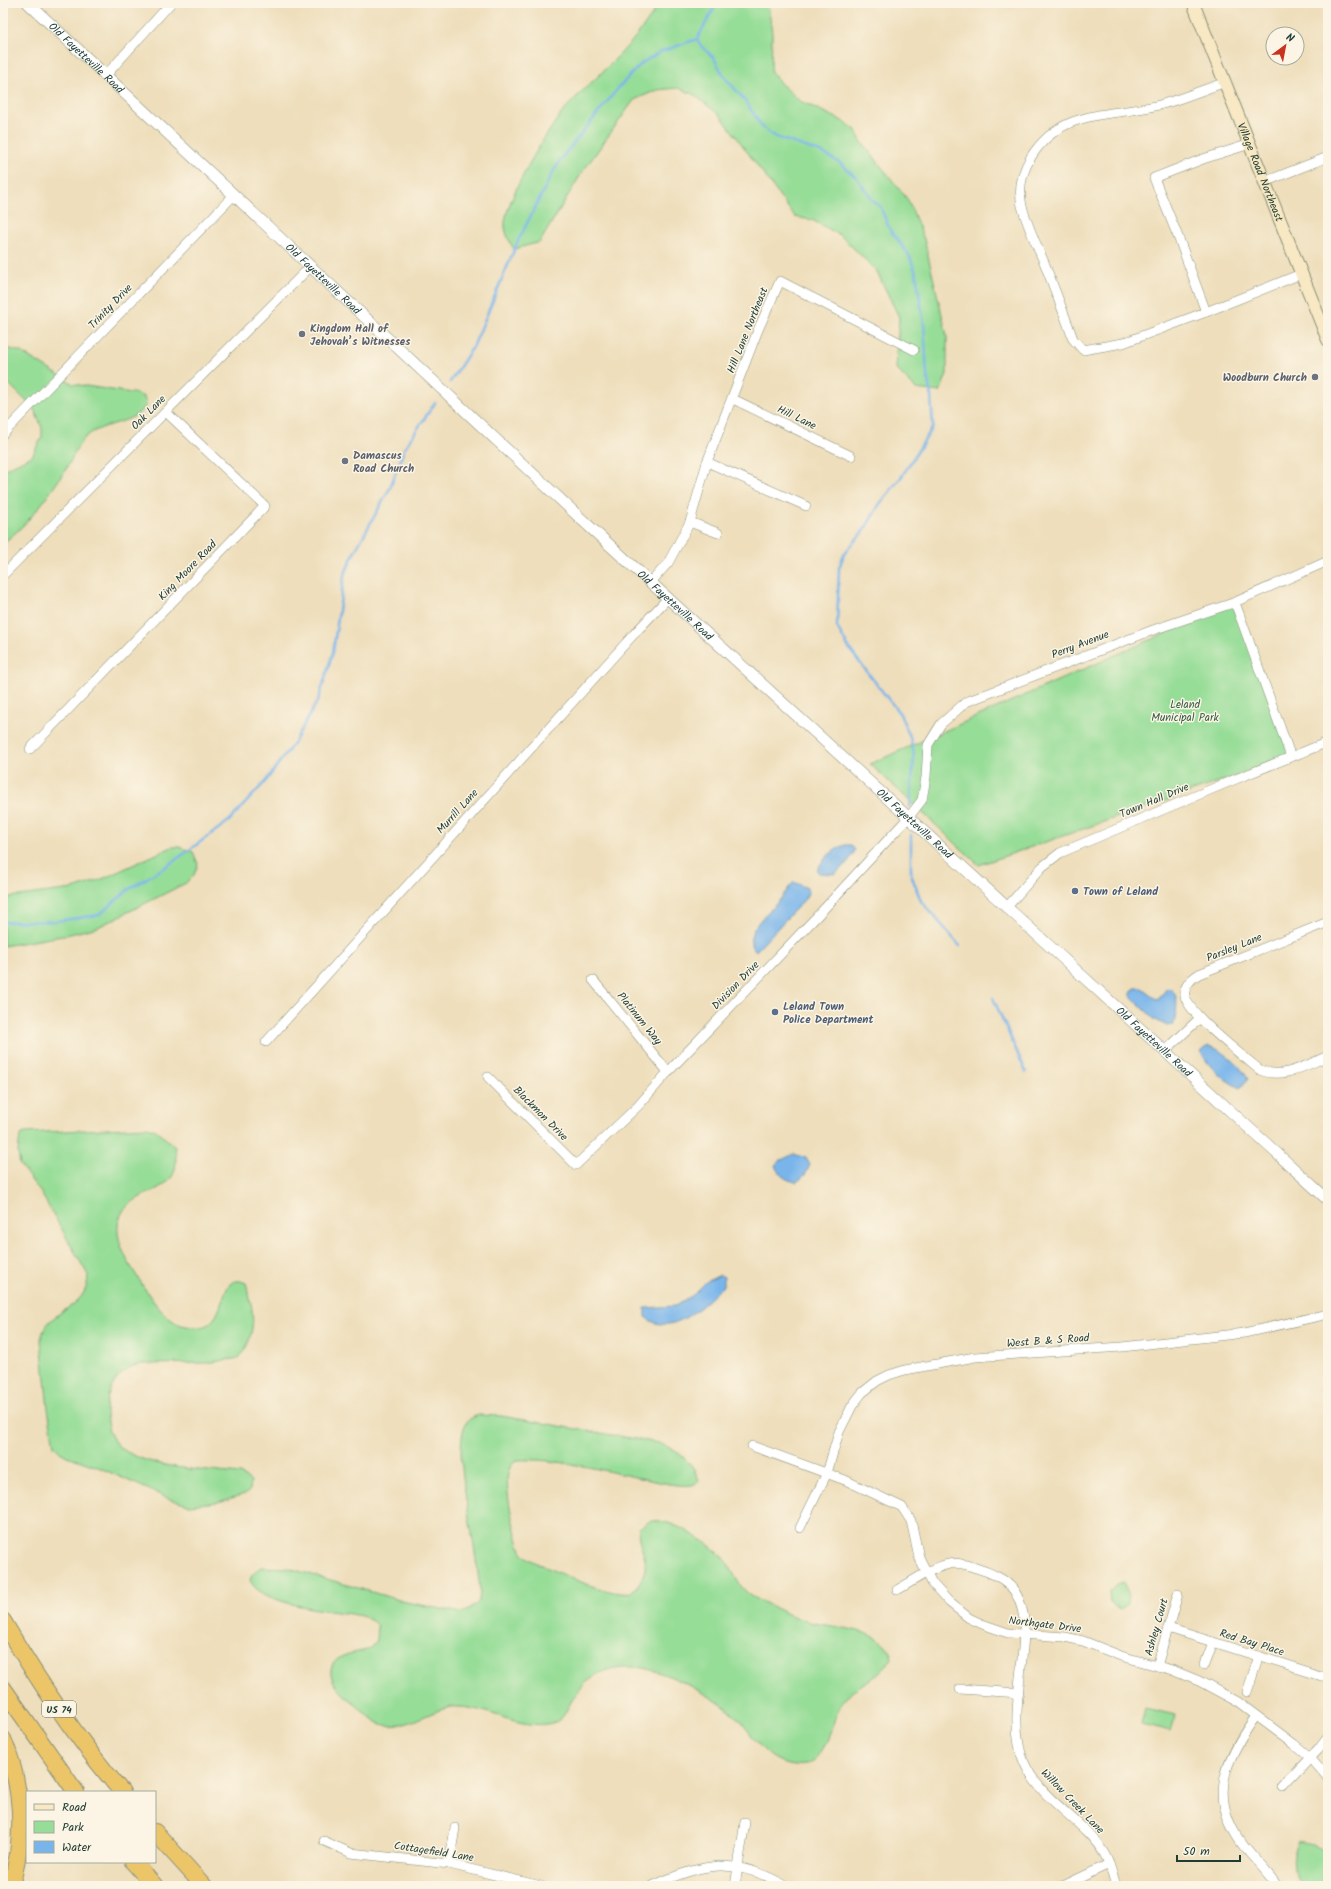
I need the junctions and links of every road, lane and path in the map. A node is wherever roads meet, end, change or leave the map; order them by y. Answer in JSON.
{"nodes":[{"id":1,"x":28,"y":3,"type":"edge"},
{"id":2,"x":171,"y":3,"type":"edge"},
{"id":3,"x":1194,"y":3,"type":"edge"},
{"id":4,"x":106,"y":75,"type":"junction"},
{"id":5,"x":1226,"y":82,"type":"junction"},
{"id":6,"x":1250,"y":144,"type":"junction"},
{"id":7,"x":1328,"y":157,"type":"edge"},
{"id":8,"x":1264,"y":182,"type":"junction"},
{"id":9,"x":234,"y":195,"type":"junction"},
{"id":10,"x":311,"y":266,"type":"junction"},
{"id":11,"x":1301,"y":274,"type":"junction"},
{"id":12,"x":1206,"y":312,"type":"junction"},
{"id":13,"x":1328,"y":340,"type":"edge"},
{"id":14,"x":914,"y":350,"type":"dead end"},
{"id":15,"x":733,"y":399,"type":"junction"},
{"id":16,"x":166,"y":412,"type":"junction"},
{"id":17,"x":3,"y":434,"type":"edge"},
{"id":18,"x":851,"y":456,"type":"dead end"},
{"id":19,"x":707,"y":462,"type":"junction"},
{"id":20,"x":806,"y":506,"type":"dead end"},
{"id":21,"x":690,"y":522,"type":"junction"},
{"id":22,"x":718,"y":533,"type":"dead end"},
{"id":23,"x":1328,"y":561,"type":"edge"},
{"id":24,"x":3,"y":575,"type":"edge"},
{"id":25,"x":651,"y":582,"type":"junction"},
{"id":26,"x":668,"y":598,"type":"junction"},
{"id":27,"x":1233,"y":603,"type":"junction"},
{"id":28,"x":1328,"y":742,"type":"edge"},
{"id":29,"x":30,"y":749,"type":"dead end"},
{"id":30,"x":1291,"y":757,"type":"junction"},
{"id":31,"x":908,"y":818,"type":"junction"},
{"id":32,"x":1007,"y":907,"type":"junction"},
{"id":33,"x":1328,"y":922,"type":"edge"},
{"id":34,"x":594,"y":980,"type":"dead end"},
{"id":35,"x":1200,"y":1018,"type":"junction"},
{"id":36,"x":266,"y":1042,"type":"dead end"},
{"id":37,"x":1165,"y":1051,"type":"junction"},
{"id":38,"x":1328,"y":1056,"type":"edge"},
{"id":39,"x":668,"y":1072,"type":"junction"},
{"id":40,"x":488,"y":1077,"type":"dead end"},
{"id":41,"x":576,"y":1165,"type":"joint"},
{"id":42,"x":1328,"y":1200,"type":"edge"},
{"id":43,"x":1328,"y":1314,"type":"edge"},
{"id":44,"x":752,"y":1446,"type":"dead end"},
{"id":45,"x":827,"y":1473,"type":"junction"},
{"id":46,"x":800,"y":1528,"type":"dead end"},
{"id":47,"x":927,"y":1574,"type":"junction"},
{"id":48,"x":897,"y":1590,"type":"dead end"},
{"id":49,"x":1178,"y":1594,"type":"dead end"},
{"id":50,"x":3,"y":1621,"type":"edge"},
{"id":51,"x":1168,"y":1628,"type":"junction"},
{"id":52,"x":1024,"y":1635,"type":"junction"},
{"id":53,"x":1213,"y":1642,"type":"junction"},
{"id":54,"x":1259,"y":1656,"type":"junction"},
{"id":55,"x":1205,"y":1664,"type":"dead end"},
{"id":56,"x":1157,"y":1666,"type":"junction"},
{"id":57,"x":1328,"y":1678,"type":"edge"},
{"id":58,"x":3,"y":1688,"type":"edge"},
{"id":59,"x":960,"y":1689,"type":"dead end"},
{"id":60,"x":1247,"y":1692,"type":"dead end"},
{"id":61,"x":1020,"y":1693,"type":"junction"},
{"id":62,"x":1256,"y":1716,"type":"junction"},
{"id":63,"x":1328,"y":1736,"type":"edge"},
{"id":64,"x":3,"y":1739,"type":"edge"},
{"id":65,"x":1311,"y":1758,"type":"junction"},
{"id":66,"x":1328,"y":1778,"type":"edge"},
{"id":67,"x":1282,"y":1787,"type":"dead end"},
{"id":68,"x":75,"y":1791,"type":"edge"},
{"id":69,"x":121,"y":1791,"type":"edge"},
{"id":70,"x":745,"y":1822,"type":"dead end"},
{"id":71,"x":454,"y":1828,"type":"dead end"},
{"id":72,"x":156,"y":1833,"type":"edge"},
{"id":73,"x":324,"y":1841,"type":"dead end"},
{"id":74,"x":134,"y":1863,"type":"edge"},
{"id":75,"x":449,"y":1864,"type":"junction"},
{"id":76,"x":1109,"y":1864,"type":"junction"},
{"id":77,"x":738,"y":1867,"type":"junction"},
{"id":78,"x":12,"y":1886,"type":"edge"},
{"id":79,"x":155,"y":1886,"type":"edge"},
{"id":80,"x":204,"y":1886,"type":"edge"},
{"id":81,"x":541,"y":1886,"type":"edge"},
{"id":82,"x":652,"y":1886,"type":"edge"},
{"id":83,"x":735,"y":1886,"type":"edge"},
{"id":84,"x":786,"y":1886,"type":"edge"},
{"id":85,"x":1063,"y":1886,"type":"edge"},
{"id":86,"x":1116,"y":1886,"type":"edge"},
{"id":87,"x":1277,"y":1886,"type":"edge"}],
"edges":[{"from":1,"to":4,"type":"street","name":"Old Fayetteville Road"},
{"from":2,"to":4,"type":"street"},
{"from":3,"to":5,"type":"main road","name":"Village Road Northeast"},
{"from":4,"to":9,"type":"street","name":"Old Fayetteville Road"},
{"from":5,"to":6,"type":"main road","name":"Village Road Northeast"},
{"from":5,"to":12,"type":"street"},
{"from":6,"to":8,"type":"main road","name":"Village Road Northeast"},
{"from":6,"to":12,"type":"street"},
{"from":7,"to":8,"type":"street"},
{"from":8,"to":11,"type":"main road","name":"Village Road Northeast"},
{"from":9,"to":10,"type":"street","name":"Old Fayetteville Road"},
{"from":9,"to":17,"type":"street","name":"Trinity Drive"},
{"from":10,"to":16,"type":"street","name":"Oak Lane"},
{"from":10,"to":25,"type":"street","name":"Old Fayetteville Road"},
{"from":11,"to":12,"type":"street"},
{"from":11,"to":13,"type":"main road","name":"Village Road Northeast"},
{"from":14,"to":15,"type":"street","name":"Hill Lane Northeast"},
{"from":15,"to":18,"type":"street","name":"Hill Lane"},
{"from":15,"to":19,"type":"street","name":"Hill Lane Northeast"},
{"from":16,"to":24,"type":"street","name":"Oak Lane"},
{"from":16,"to":29,"type":"street","name":"King Moore Road"},
{"from":19,"to":20,"type":"street"},
{"from":19,"to":21,"type":"street","name":"Hill Lane Northeast"},
{"from":21,"to":22,"type":"street"},
{"from":21,"to":25,"type":"street"},
{"from":23,"to":27,"type":"street","name":"Perry Avenue"},
{"from":25,"to":26,"type":"street","name":"Old Fayetteville Road"},
{"from":26,"to":31,"type":"street","name":"Old Fayetteville Road"},
{"from":26,"to":36,"type":"street","name":"Murrill Lane"},
{"from":27,"to":30,"type":"street"},
{"from":27,"to":31,"type":"street","name":"Perry Avenue"},
{"from":28,"to":30,"type":"street","name":"Town Hall Drive"},
{"from":30,"to":32,"type":"street","name":"Town Hall Drive"},
{"from":31,"to":32,"type":"street","name":"Old Fayetteville Road"},
{"from":31,"to":39,"type":"street","name":"Division Drive"},
{"from":32,"to":37,"type":"street","name":"Old Fayetteville Road"},
{"from":33,"to":35,"type":"street","name":"Parsley Lane"},
{"from":34,"to":39,"type":"street","name":"Platinum Way"},
{"from":35,"to":37,"type":"street"},
{"from":35,"to":38,"type":"street","name":"Parsley Lane"},
{"from":37,"to":42,"type":"street","name":"Old Fayetteville Road"},
{"from":39,"to":41,"type":"street","name":"Division Drive"},
{"from":40,"to":41,"type":"street","name":"Blackmon Drive"},
{"from":43,"to":45,"type":"street","name":"West B & S Road"},
{"from":44,"to":45,"type":"street","name":"Northgate Drive"},
{"from":45,"to":46,"type":"street","name":"West B & S Road"},
{"from":45,"to":47,"type":"street","name":"Northgate Drive"},
{"from":47,"to":48,"type":"street","name":"Willow Creek Lane"},
{"from":47,"to":52,"type":"street","name":"Northgate Drive"},
{"from":47,"to":52,"type":"street","name":"Willow Creek Lane"},
{"from":49,"to":51,"type":"street","name":"Ashley Court"},
{"from":50,"to":69,"type":"highway","number":"US 74"},
{"from":51,"to":53,"type":"street","name":"Red Bay Place"},
{"from":51,"to":56,"type":"street","name":"Ashley Court"},
{"from":52,"to":56,"type":"street","name":"Northgate Drive"},
{"from":52,"to":61,"type":"street","name":"Willow Creek Lane"},
{"from":53,"to":54,"type":"street","name":"Red Bay Place"},
{"from":53,"to":55,"type":"street"},
{"from":54,"to":57,"type":"street","name":"Red Bay Place"},
{"from":54,"to":60,"type":"street"},
{"from":56,"to":62,"type":"street","name":"Northgate Drive"},
{"from":58,"to":68,"type":"highway","number":"US 74"},
{"from":59,"to":61,"type":"street"},
{"from":61,"to":76,"type":"street","name":"Willow Creek Lane"},
{"from":62,"to":65,"type":"street","name":"Northgate Drive"},
{"from":62,"to":87,"type":"street"},
{"from":63,"to":65,"type":"street"},
{"from":64,"to":78,"type":"highway"},
{"from":65,"to":66,"type":"street","name":"Northgate Drive"},
{"from":65,"to":67,"type":"street"},
{"from":70,"to":77,"type":"street"},
{"from":71,"to":75,"type":"street"},
{"from":72,"to":80,"type":"highway"},
{"from":73,"to":75,"type":"street","name":"Cottagefield Lane"},
{"from":74,"to":79,"type":"highway"},
{"from":75,"to":81,"type":"street","name":"Cottagefield Lane"},
{"from":76,"to":85,"type":"street"},
{"from":76,"to":86,"type":"street","name":"Willow Creek Lane"},
{"from":77,"to":82,"type":"street"},
{"from":77,"to":83,"type":"street"},
{"from":77,"to":84,"type":"street"}]}
